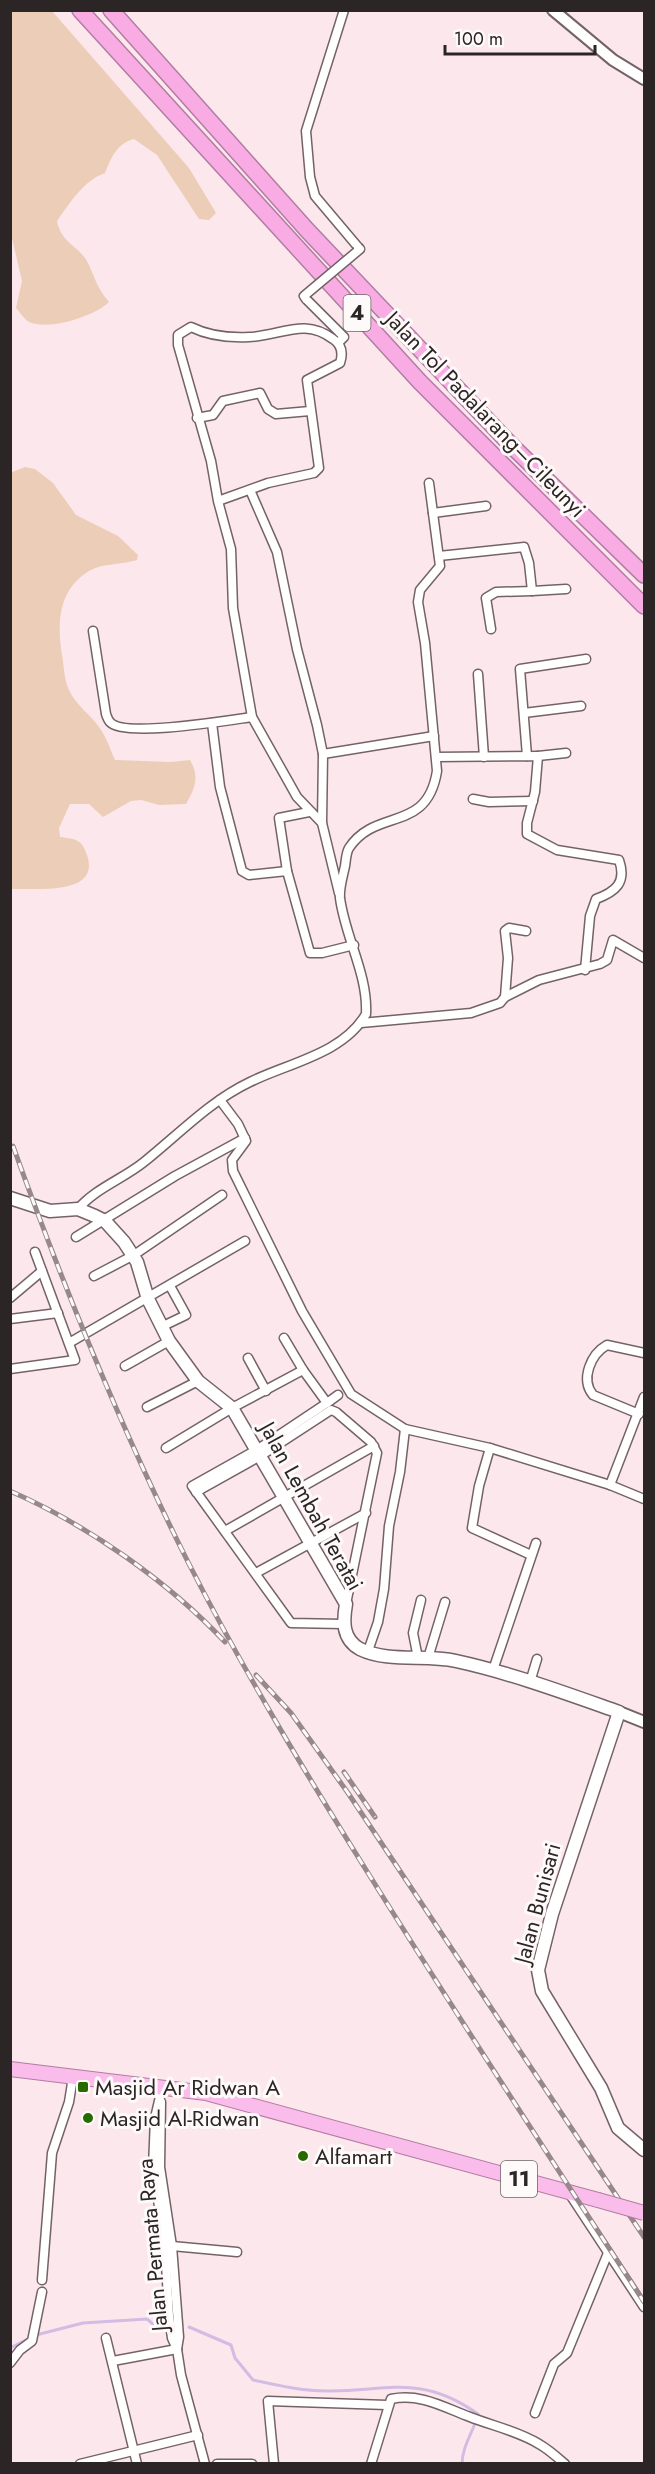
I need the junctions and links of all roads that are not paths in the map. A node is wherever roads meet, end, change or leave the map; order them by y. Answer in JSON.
{"nodes":[{"id":1,"x":80,"y":10,"type":"edge"},
{"id":2,"x":111,"y":10,"type":"edge"},
{"id":3,"x":344,"y":10,"type":"edge"},
{"id":4,"x":553,"y":10,"type":"edge"},
{"id":5,"x":645,"y":78,"type":"edge"},
{"id":6,"x":338,"y":343,"type":"junction"},
{"id":7,"x":310,"y":411,"type":"junction"},
{"id":8,"x":197,"y":418,"type":"junction"},
{"id":9,"x":429,"y":483,"type":"dead end"},
{"id":10,"x":250,"y":490,"type":"junction"},
{"id":11,"x":218,"y":501,"type":"junction"},
{"id":12,"x":486,"y":506,"type":"dead end"},
{"id":13,"x":433,"y":513,"type":"junction"},
{"id":14,"x":438,"y":556,"type":"junction"},
{"id":15,"x":645,"y":575,"type":"edge"},
{"id":16,"x":566,"y":589,"type":"dead end"},
{"id":17,"x":532,"y":591,"type":"junction"},
{"id":18,"x":645,"y":606,"type":"edge"},
{"id":19,"x":491,"y":628,"type":"dead end"},
{"id":20,"x":93,"y":632,"type":"dead end"},
{"id":21,"x":586,"y":659,"type":"dead end"},
{"id":22,"x":478,"y":674,"type":"dead end"},
{"id":23,"x":581,"y":706,"type":"dead end"},
{"id":24,"x":524,"y":713,"type":"junction"},
{"id":25,"x":252,"y":717,"type":"junction"},
{"id":26,"x":212,"y":723,"type":"junction"},
{"id":27,"x":434,"y":736,"type":"junction"},
{"id":28,"x":566,"y":753,"type":"dead end"},
{"id":29,"x":323,"y":754,"type":"junction"},
{"id":30,"x":527,"y":756,"type":"junction"},
{"id":31,"x":538,"y":756,"type":"junction"},
{"id":32,"x":436,"y":757,"type":"junction"},
{"id":33,"x":484,"y":757,"type":"junction"},
{"id":34,"x":473,"y":799,"type":"dead end"},
{"id":35,"x":533,"y":801,"type":"junction"},
{"id":36,"x":309,"y":813,"type":"junction"},
{"id":37,"x":321,"y":823,"type":"junction"},
{"id":38,"x":287,"y":871,"type":"junction"},
{"id":39,"x":340,"y":897,"type":"junction"},
{"id":40,"x":526,"y":931,"type":"dead end"},
{"id":41,"x":354,"y":945,"type":"junction"},
{"id":42,"x":645,"y":958,"type":"edge"},
{"id":43,"x":585,"y":970,"type":"junction"},
{"id":44,"x":504,"y":997,"type":"junction"},
{"id":45,"x":361,"y":1023,"type":"junction"},
{"id":46,"x":220,"y":1100,"type":"junction"},
{"id":47,"x":245,"y":1138,"type":"junction"},
{"id":48,"x":222,"y":1195,"type":"dead end"},
{"id":49,"x":10,"y":1198,"type":"edge"},
{"id":50,"x":78,"y":1209,"type":"junction"},
{"id":51,"x":105,"y":1221,"type":"junction"},
{"id":52,"x":76,"y":1237,"type":"dead end"},
{"id":53,"x":245,"y":1241,"type":"dead end"},
{"id":54,"x":35,"y":1252,"type":"dead end"},
{"id":55,"x":134,"y":1255,"type":"junction"},
{"id":56,"x":42,"y":1271,"type":"junction"},
{"id":57,"x":94,"y":1276,"type":"dead end"},
{"id":58,"x":170,"y":1286,"type":"junction"},
{"id":59,"x":10,"y":1298,"type":"edge"},
{"id":60,"x":148,"y":1299,"type":"junction"},
{"id":61,"x":58,"y":1313,"type":"junction"},
{"id":62,"x":10,"y":1319,"type":"edge"},
{"id":63,"x":161,"y":1327,"type":"junction"},
{"id":64,"x":284,"y":1338,"type":"dead end"},
{"id":65,"x":169,"y":1341,"type":"junction"},
{"id":66,"x":69,"y":1343,"type":"junction"},
{"id":67,"x":645,"y":1353,"type":"edge"},
{"id":68,"x":248,"y":1358,"type":"dead end"},
{"id":69,"x":125,"y":1366,"type":"dead end"},
{"id":70,"x":10,"y":1369,"type":"edge"},
{"id":71,"x":303,"y":1371,"type":"junction"},
{"id":72,"x":198,"y":1381,"type":"junction"},
{"id":73,"x":266,"y":1391,"type":"junction"},
{"id":74,"x":338,"y":1395,"type":"dead end"},
{"id":75,"x":645,"y":1396,"type":"edge"},
{"id":76,"x":327,"y":1403,"type":"junction"},
{"id":77,"x":147,"y":1407,"type":"dead end"},
{"id":78,"x":232,"y":1408,"type":"junction"},
{"id":79,"x":639,"y":1414,"type":"junction"},
{"id":80,"x":405,"y":1429,"type":"junction"},
{"id":81,"x":374,"y":1446,"type":"junction"},
{"id":82,"x":165,"y":1448,"type":"dead end"},
{"id":83,"x":490,"y":1448,"type":"junction"},
{"id":84,"x":260,"y":1452,"type":"junction"},
{"id":85,"x":610,"y":1485,"type":"junction"},
{"id":86,"x":284,"y":1497,"type":"junction"},
{"id":87,"x":645,"y":1499,"type":"edge"},
{"id":88,"x":366,"y":1514,"type":"junction"},
{"id":89,"x":225,"y":1531,"type":"junction"},
{"id":90,"x":310,"y":1543,"type":"junction"},
{"id":91,"x":536,"y":1543,"type":"dead end"},
{"id":92,"x":531,"y":1555,"type":"junction"},
{"id":93,"x":256,"y":1573,"type":"junction"},
{"id":94,"x":421,"y":1600,"type":"dead end"},
{"id":95,"x":445,"y":1602,"type":"dead end"},
{"id":96,"x":346,"y":1604,"type":"junction"},
{"id":97,"x":343,"y":1624,"type":"junction"},
{"id":98,"x":368,"y":1651,"type":"junction"},
{"id":99,"x":423,"y":1658,"type":"junction"},
{"id":100,"x":537,"y":1659,"type":"dead end"},
{"id":101,"x":493,"y":1670,"type":"junction"},
{"id":102,"x":530,"y":1682,"type":"junction"},
{"id":103,"x":619,"y":1712,"type":"junction"},
{"id":104,"x":645,"y":1722,"type":"edge"},
{"id":105,"x":10,"y":2069,"type":"edge"},
{"id":106,"x":73,"y":2077,"type":"junction"},
{"id":107,"x":162,"y":2095,"type":"junction"},
{"id":108,"x":645,"y":2150,"type":"edge"},
{"id":109,"x":568,"y":2192,"type":"junction"},
{"id":110,"x":645,"y":2213,"type":"edge"},
{"id":111,"x":172,"y":2246,"type":"junction"},
{"id":112,"x":237,"y":2252,"type":"dead end"},
{"id":113,"x":608,"y":2253,"type":"junction"},
{"id":114,"x":42,"y":2280,"type":"dead end"},
{"id":115,"x":42,"y":2292,"type":"dead end"},
{"id":116,"x":645,"y":2307,"type":"edge"},
{"id":117,"x":106,"y":2338,"type":"dead end"},
{"id":118,"x":177,"y":2349,"type":"junction"},
{"id":119,"x":113,"y":2361,"type":"junction"},
{"id":120,"x":10,"y":2363,"type":"edge"},
{"id":121,"x":387,"y":2405,"type":"junction"},
{"id":122,"x":535,"y":2413,"type":"dead end"},
{"id":123,"x":198,"y":2435,"type":"junction"},
{"id":124,"x":134,"y":2450,"type":"junction"},
{"id":125,"x":80,"y":2463,"type":"edge"},
{"id":126,"x":137,"y":2463,"type":"edge"},
{"id":127,"x":205,"y":2463,"type":"edge"},
{"id":128,"x":217,"y":2463,"type":"edge"},
{"id":129,"x":252,"y":2463,"type":"edge"},
{"id":130,"x":274,"y":2463,"type":"edge"},
{"id":131,"x":371,"y":2463,"type":"edge"},
{"id":132,"x":565,"y":2463,"type":"edge"}],
"edges":[{"from":1,"to":18,"type":"highway","name":"Jalan Tol Padalarang–Cileunyi","number":"4"},
{"from":2,"to":15,"type":"highway","name":"Jalan Tol Padalarang–Cileunyi","number":"4"},
{"from":3,"to":6,"type":"street","bridge":true},
{"from":4,"to":5,"type":"street"},
{"from":6,"to":7,"type":"street"},
{"from":6,"to":8,"type":"street"},
{"from":7,"to":8,"type":"street"},
{"from":7,"to":10,"type":"street"},
{"from":8,"to":11,"type":"street"},
{"from":9,"to":13,"type":"street"},
{"from":10,"to":11,"type":"street"},
{"from":10,"to":29,"type":"street"},
{"from":11,"to":25,"type":"street"},
{"from":12,"to":13,"type":"street"},
{"from":13,"to":14,"type":"street"},
{"from":14,"to":17,"type":"street"},
{"from":14,"to":27,"type":"street"},
{"from":16,"to":17,"type":"street"},
{"from":17,"to":19,"type":"street"},
{"from":20,"to":26,"type":"street"},
{"from":21,"to":24,"type":"street"},
{"from":22,"to":33,"type":"street"},
{"from":23,"to":24,"type":"street"},
{"from":24,"to":30,"type":"street"},
{"from":25,"to":26,"type":"street"},
{"from":25,"to":36,"type":"street"},
{"from":26,"to":38,"type":"street"},
{"from":27,"to":29,"type":"street"},
{"from":27,"to":32,"type":"street"},
{"from":28,"to":31,"type":"street"},
{"from":29,"to":37,"type":"street"},
{"from":30,"to":31,"type":"street"},
{"from":30,"to":33,"type":"street"},
{"from":31,"to":35,"type":"street"},
{"from":32,"to":33,"type":"street"},
{"from":32,"to":39,"type":"street"},
{"from":34,"to":35,"type":"street"},
{"from":35,"to":43,"type":"street"},
{"from":36,"to":37,"type":"street"},
{"from":36,"to":38,"type":"street"},
{"from":37,"to":39,"type":"street"},
{"from":38,"to":41,"type":"street"},
{"from":39,"to":41,"type":"street"},
{"from":40,"to":44,"type":"street"},
{"from":41,"to":45,"type":"street"},
{"from":42,"to":43,"type":"street"},
{"from":43,"to":44,"type":"street"},
{"from":44,"to":45,"type":"street"},
{"from":45,"to":46,"type":"street"},
{"from":46,"to":47,"type":"street"},
{"from":46,"to":50,"type":"street"},
{"from":47,"to":51,"type":"street"},
{"from":47,"to":80,"type":"street"},
{"from":48,"to":55,"type":"street"},
{"from":49,"to":50,"type":"main road"},
{"from":50,"to":51,"type":"main road","name":"Jalan Lembah Teratai"},
{"from":51,"to":52,"type":"street"},
{"from":51,"to":55,"type":"main road","name":"Jalan Lembah Teratai"},
{"from":53,"to":58,"type":"street"},
{"from":54,"to":56,"type":"street"},
{"from":55,"to":57,"type":"street"},
{"from":55,"to":60,"type":"main road","name":"Jalan Lembah Teratai"},
{"from":56,"to":59,"type":"street"},
{"from":56,"to":61,"type":"street"},
{"from":58,"to":60,"type":"street"},
{"from":58,"to":63,"type":"street"},
{"from":60,"to":63,"type":"main road","name":"Jalan Lembah Teratai"},
{"from":60,"to":66,"type":"street"},
{"from":61,"to":62,"type":"street"},
{"from":61,"to":66,"type":"street"},
{"from":63,"to":65,"type":"main road","name":"Jalan Lembah Teratai"},
{"from":64,"to":71,"type":"street"},
{"from":65,"to":69,"type":"street"},
{"from":65,"to":72,"type":"main road","name":"Jalan Lembah Teratai"},
{"from":66,"to":70,"type":"street"},
{"from":67,"to":79,"type":"street"},
{"from":68,"to":73,"type":"street"},
{"from":71,"to":73,"type":"street"},
{"from":71,"to":76,"type":"street"},
{"from":72,"to":77,"type":"street"},
{"from":72,"to":78,"type":"main road","name":"Jalan Lembah Teratai"},
{"from":73,"to":78,"type":"street"},
{"from":74,"to":76,"type":"street"},
{"from":75,"to":79,"type":"street"},
{"from":76,"to":84,"type":"street"},
{"from":78,"to":82,"type":"street"},
{"from":78,"to":84,"type":"main road","name":"Jalan Lembah Teratai"},
{"from":79,"to":85,"type":"street"},
{"from":80,"to":83,"type":"street"},
{"from":80,"to":98,"type":"street"},
{"from":81,"to":84,"type":"street"},
{"from":81,"to":86,"type":"street"},
{"from":81,"to":88,"type":"street"},
{"from":83,"to":85,"type":"street"},
{"from":83,"to":92,"type":"street"},
{"from":84,"to":86,"type":"main road","name":"Jalan Lembah Teratai"},
{"from":84,"to":89,"type":"street"},
{"from":85,"to":87,"type":"street"},
{"from":86,"to":89,"type":"street"},
{"from":86,"to":90,"type":"main road","name":"Jalan Lembah Teratai"},
{"from":88,"to":90,"type":"street"},
{"from":88,"to":96,"type":"street"},
{"from":89,"to":93,"type":"street"},
{"from":90,"to":93,"type":"street"},
{"from":90,"to":96,"type":"main road","name":"Jalan Lembah Teratai"},
{"from":91,"to":92,"type":"street"},
{"from":92,"to":101,"type":"street"},
{"from":93,"to":97,"type":"street"},
{"from":94,"to":99,"type":"street"},
{"from":95,"to":99,"type":"street"},
{"from":96,"to":97,"type":"main road","name":"Jalan Lembah Teratai"},
{"from":97,"to":98,"type":"main road","name":"Jalan Lembah Teratai"},
{"from":98,"to":99,"type":"main road"},
{"from":99,"to":101,"type":"main road"},
{"from":100,"to":102,"type":"street"},
{"from":101,"to":102,"type":"main road"},
{"from":102,"to":103,"type":"main road"},
{"from":103,"to":104,"type":"street"},
{"from":103,"to":108,"type":"main road","name":"Jalan Bunisari"},
{"from":105,"to":106,"type":"highway","number":"11"},
{"from":106,"to":107,"type":"highway","number":"11"},
{"from":106,"to":114,"type":"street"},
{"from":107,"to":109,"type":"highway","number":"11"},
{"from":107,"to":111,"type":"street","name":"Jalan Permata Raya"},
{"from":107,"to":118,"type":"street"},
{"from":109,"to":110,"type":"highway","number":"11","bridge":true},
{"from":109,"to":113,"type":"street"},
{"from":111,"to":112,"type":"street"},
{"from":111,"to":118,"type":"street","name":"Jalan Permata Raya"},
{"from":113,"to":116,"type":"street"},
{"from":113,"to":122,"type":"street"},
{"from":115,"to":120,"type":"street"},
{"from":117,"to":119,"type":"street"},
{"from":118,"to":119,"type":"street"},
{"from":118,"to":123,"type":"street"},
{"from":119,"to":124,"type":"street"},
{"from":121,"to":130,"type":"street"},
{"from":121,"to":131,"type":"street"},
{"from":121,"to":132,"type":"street"},
{"from":123,"to":124,"type":"street"},
{"from":123,"to":127,"type":"street"},
{"from":124,"to":125,"type":"street"},
{"from":124,"to":126,"type":"street"},
{"from":128,"to":129,"type":"street"}]}
